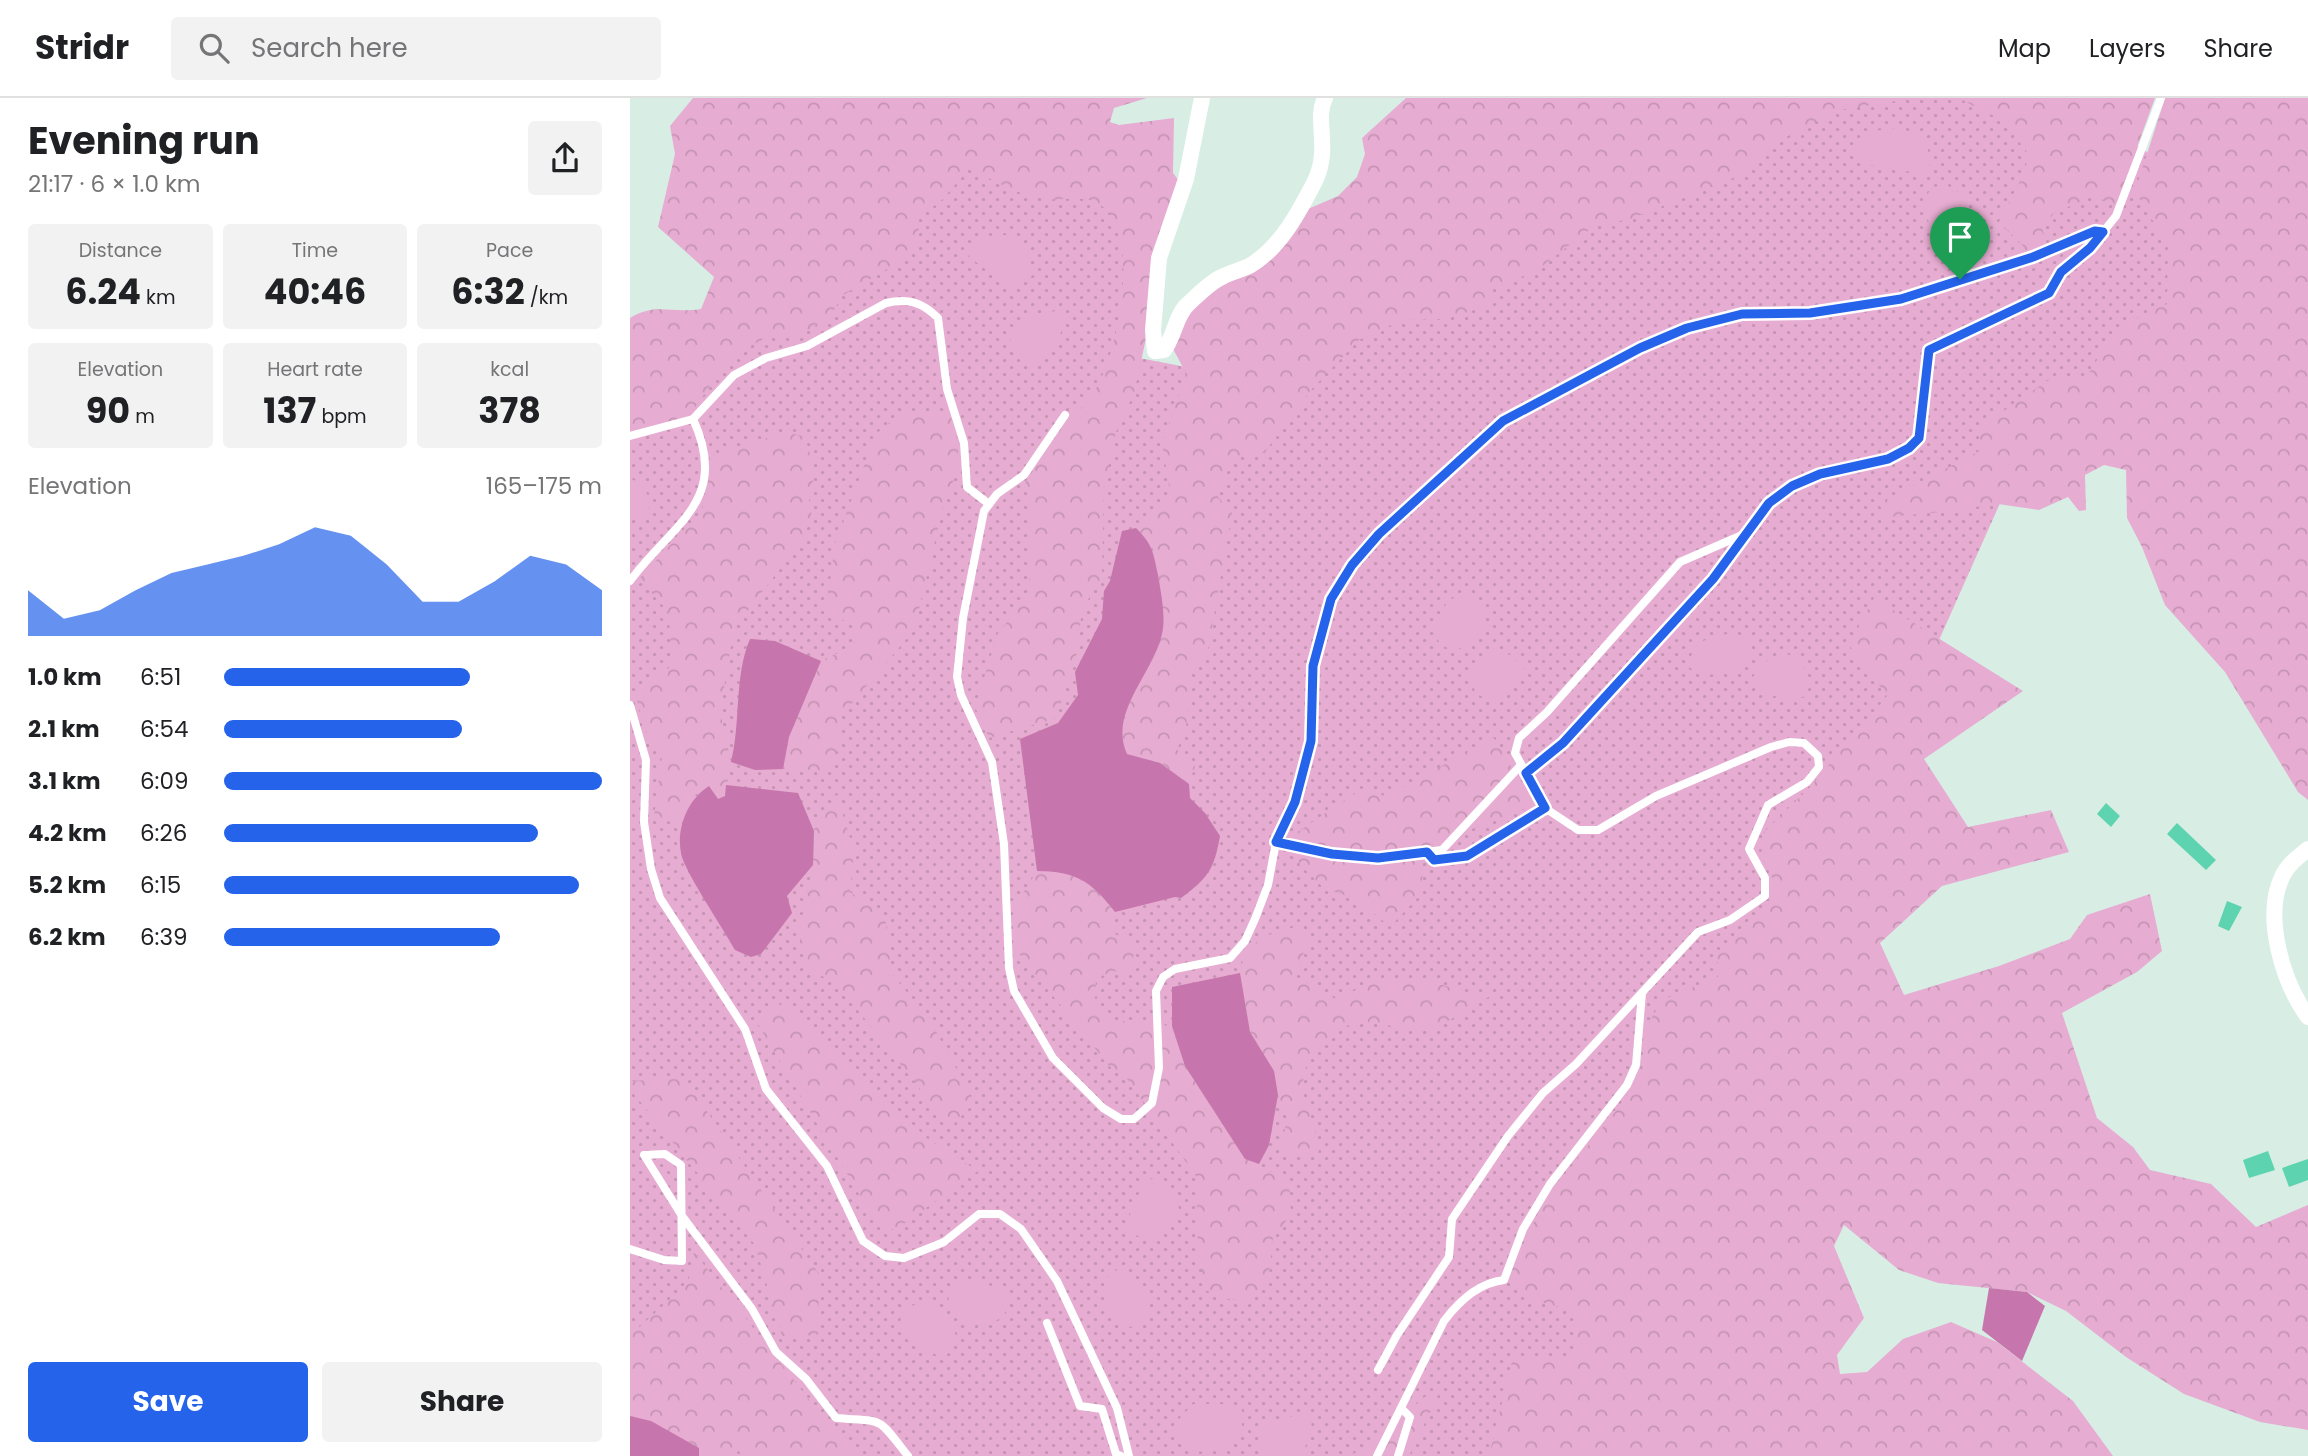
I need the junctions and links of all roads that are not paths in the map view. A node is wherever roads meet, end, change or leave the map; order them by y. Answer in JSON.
{"nodes":[{"id":1,"x":1202,"y":98,"type":"edge"},
{"id":2,"x":1325,"y":98,"type":"edge"},
{"id":3,"x":2161,"y":98,"type":"edge"},
{"id":4,"x":2103,"y":232,"type":"junction"},
{"id":5,"x":1065,"y":415,"type":"dead end"},
{"id":6,"x":692,"y":419,"type":"junction"},
{"id":7,"x":630,"y":436,"type":"edge"},
{"id":8,"x":989,"y":505,"type":"junction"},
{"id":9,"x":1742,"y":535,"type":"junction"},
{"id":10,"x":630,"y":581,"type":"edge"},
{"id":11,"x":630,"y":705,"type":"edge"},
{"id":12,"x":1523,"y":769,"type":"junction"},
{"id":13,"x":1545,"y":808,"type":"junction"},
{"id":14,"x":1276,"y":842,"type":"junction"},
{"id":15,"x":2308,"y":849,"type":"edge"},
{"id":16,"x":1427,"y":852,"type":"junction"},
{"id":17,"x":1642,"y":993,"type":"junction"},
{"id":18,"x":2308,"y":1017,"type":"edge"},
{"id":19,"x":682,"y":1216,"type":"junction"},
{"id":20,"x":630,"y":1249,"type":"edge"},
{"id":21,"x":1047,"y":1323,"type":"dead end"},
{"id":22,"x":1378,"y":1370,"type":"dead end"},
{"id":23,"x":1402,"y":1409,"type":"junction"},
{"id":24,"x":908,"y":1456,"type":"edge"},
{"id":25,"x":1121,"y":1456,"type":"edge"},
{"id":26,"x":1129,"y":1456,"type":"edge"},
{"id":27,"x":1377,"y":1456,"type":"edge"},
{"id":28,"x":1398,"y":1456,"type":"edge"}],
"edges":[{"from":1,"to":2,"type":"street"},
{"from":3,"to":4,"type":"lane"},
{"from":4,"to":9,"type":"lane"},
{"from":4,"to":14,"type":"lane"},
{"from":5,"to":8,"type":"lane"},
{"from":6,"to":7,"type":"lane"},
{"from":6,"to":8,"type":"lane"},
{"from":6,"to":10,"type":"lane"},
{"from":8,"to":14,"type":"lane"},
{"from":9,"to":12,"type":"lane"},
{"from":9,"to":12,"type":"lane"},
{"from":11,"to":26,"type":"lane"},
{"from":12,"to":13,"type":"lane"},
{"from":12,"to":16,"type":"lane"},
{"from":13,"to":16,"type":"lane"},
{"from":13,"to":17,"type":"lane"},
{"from":14,"to":16,"type":"lane"},
{"from":15,"to":18,"type":"street"},
{"from":17,"to":22,"type":"lane"},
{"from":17,"to":23,"type":"lane"},
{"from":19,"to":19,"type":"lane"},
{"from":19,"to":20,"type":"lane"},
{"from":19,"to":24,"type":"lane"},
{"from":21,"to":25,"type":"lane"},
{"from":23,"to":27,"type":"lane"},
{"from":23,"to":28,"type":"lane"}]}
